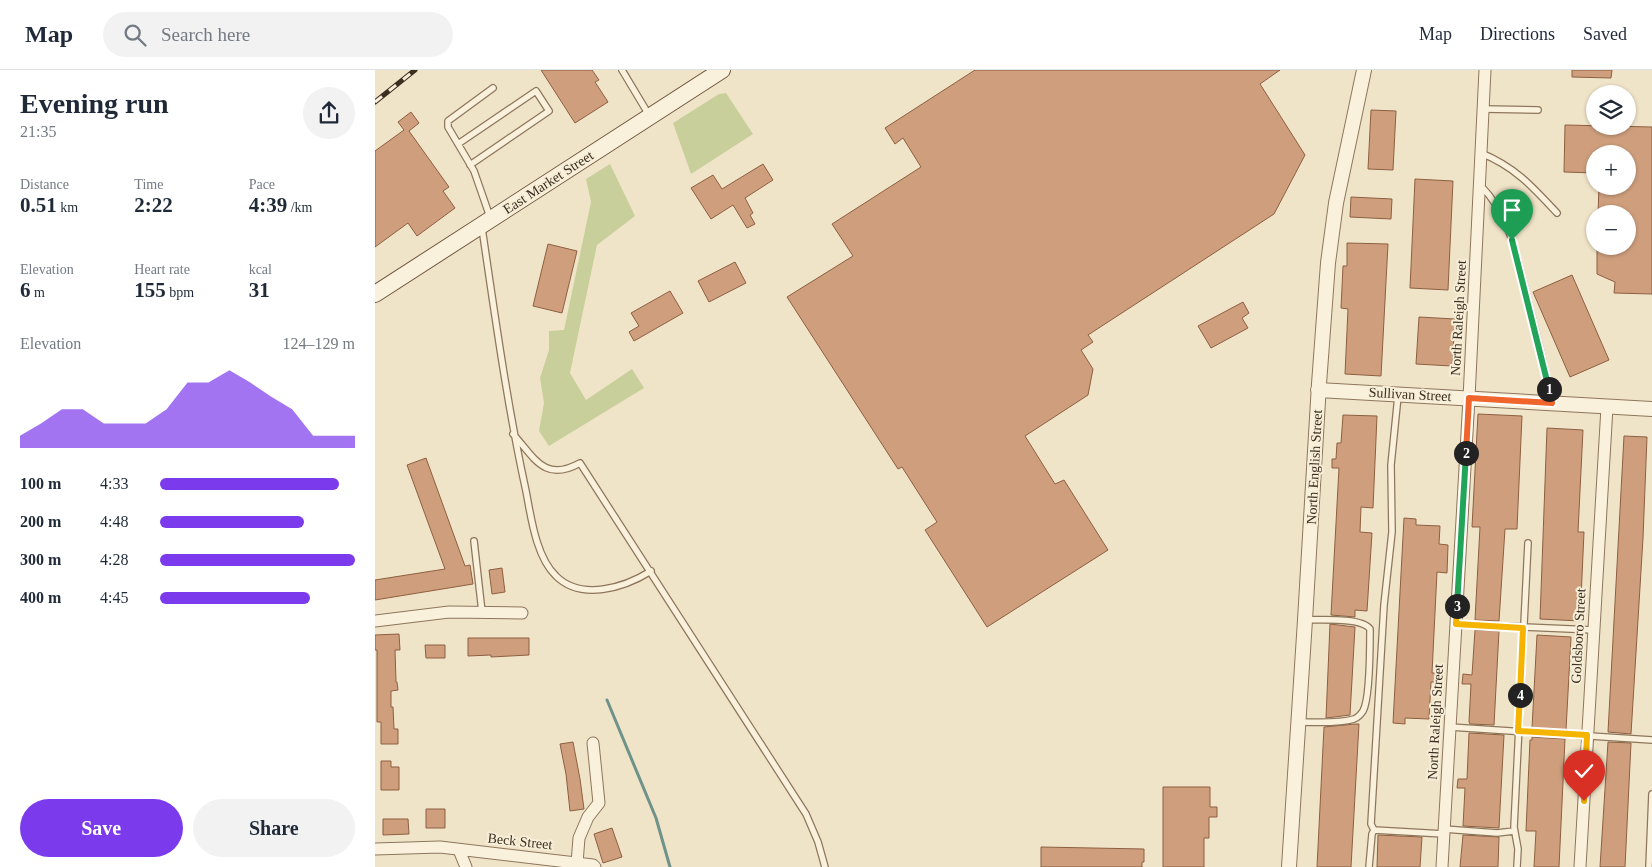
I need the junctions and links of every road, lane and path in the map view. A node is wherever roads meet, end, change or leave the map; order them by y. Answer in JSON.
{"nodes":[{"id":1,"x":622,"y":70,"type":"edge"},
{"id":2,"x":722,"y":70,"type":"edge"},
{"id":3,"x":1364,"y":70,"type":"edge"},
{"id":4,"x":1485,"y":70,"type":"edge"},
{"id":5,"x":493,"y":88,"type":"dead end"},
{"id":6,"x":1483,"y":109,"type":"junction"},
{"id":7,"x":1538,"y":110,"type":"dead end"},
{"id":8,"x":650,"y":117,"type":"junction"},
{"id":9,"x":458,"y":144,"type":"junction"},
{"id":10,"x":1481,"y":153,"type":"junction"},
{"id":11,"x":471,"y":165,"type":"junction"},
{"id":12,"x":1479,"y":184,"type":"junction"},
{"id":13,"x":1557,"y":213,"type":"dead end"},
{"id":14,"x":486,"y":222,"type":"junction"},
{"id":15,"x":375,"y":294,"type":"edge"},
{"id":16,"x":1318,"y":390,"type":"junction"},
{"id":17,"x":1398,"y":394,"type":"junction"},
{"id":18,"x":1469,"y":398,"type":"junction"},
{"id":19,"x":1552,"y":403,"type":"junction"},
{"id":20,"x":1607,"y":407,"type":"junction"},
{"id":21,"x":1652,"y":409,"type":"edge"},
{"id":22,"x":513,"y":434,"type":"junction"},
{"id":23,"x":474,"y":541,"type":"dead end"},
{"id":24,"x":1528,"y":543,"type":"dead end"},
{"id":25,"x":651,"y":571,"type":"junction"},
{"id":26,"x":482,"y":612,"type":"junction"},
{"id":27,"x":522,"y":613,"type":"dead end"},
{"id":28,"x":1305,"y":620,"type":"junction"},
{"id":29,"x":375,"y":621,"type":"edge"},
{"id":30,"x":1456,"y":624,"type":"junction"},
{"id":31,"x":1523,"y":628,"type":"junction"},
{"id":32,"x":1594,"y":630,"type":"junction"},
{"id":33,"x":1299,"y":722,"type":"junction"},
{"id":34,"x":1450,"y":727,"type":"junction"},
{"id":35,"x":1518,"y":731,"type":"junction"},
{"id":36,"x":1587,"y":735,"type":"junction"},
{"id":37,"x":1652,"y":740,"type":"edge"},
{"id":38,"x":593,"y":743,"type":"dead end"},
{"id":39,"x":1652,"y":794,"type":"edge"},
{"id":40,"x":1374,"y":830,"type":"junction"},
{"id":41,"x":1444,"y":831,"type":"junction"},
{"id":42,"x":1514,"y":831,"type":"junction"},
{"id":43,"x":375,"y":849,"type":"edge"},
{"id":44,"x":459,"y":850,"type":"junction"},
{"id":45,"x":577,"y":863,"type":"junction"},
{"id":46,"x":466,"y":867,"type":"edge"},
{"id":47,"x":595,"y":867,"type":"edge"},
{"id":48,"x":825,"y":867,"type":"edge"},
{"id":49,"x":1289,"y":867,"type":"edge"},
{"id":50,"x":1369,"y":867,"type":"edge"},
{"id":51,"x":1442,"y":867,"type":"edge"},
{"id":52,"x":1517,"y":867,"type":"edge"},
{"id":53,"x":1580,"y":867,"type":"edge"},
{"id":54,"x":1649,"y":867,"type":"edge"}],
"edges":[{"from":1,"to":8,"type":"lane"},
{"from":2,"to":8,"type":"main road","name":"East Market Street"},
{"from":3,"to":16,"type":"street","name":"North English Street"},
{"from":4,"to":6,"type":"street","name":"North Raleigh Street"},
{"from":5,"to":9,"type":"lane"},
{"from":6,"to":7,"type":"lane"},
{"from":6,"to":10,"type":"street","name":"North Raleigh Street"},
{"from":8,"to":14,"type":"main road","name":"East Market Street"},
{"from":9,"to":11,"type":"lane"},
{"from":9,"to":11,"type":"lane"},
{"from":10,"to":12,"type":"street","name":"North Raleigh Street"},
{"from":10,"to":13,"type":"lane"},
{"from":11,"to":14,"type":"lane"},
{"from":12,"to":18,"type":"street","name":"North Raleigh Street"},
{"from":12,"to":19,"type":"lane"},
{"from":14,"to":15,"type":"main road","name":"East Market Street"},
{"from":14,"to":22,"type":"lane"},
{"from":16,"to":17,"type":"street","name":"Sullivan Street"},
{"from":16,"to":28,"type":"street","name":"North English Street"},
{"from":17,"to":18,"type":"street","name":"Sullivan Street"},
{"from":17,"to":40,"type":"lane"},
{"from":18,"to":19,"type":"street","name":"Sullivan Street"},
{"from":18,"to":30,"type":"street","name":"North Raleigh Street"},
{"from":19,"to":20,"type":"street","name":"Sullivan Street"},
{"from":20,"to":21,"type":"street","name":"Sullivan Street"},
{"from":20,"to":32,"type":"street","name":"Goldsboro Street"},
{"from":22,"to":25,"type":"lane"},
{"from":22,"to":25,"type":"lane"},
{"from":23,"to":26,"type":"lane"},
{"from":24,"to":31,"type":"lane"},
{"from":25,"to":48,"type":"lane"},
{"from":26,"to":27,"type":"street"},
{"from":26,"to":29,"type":"street"},
{"from":28,"to":33,"type":"street","name":"North English Street"},
{"from":28,"to":33,"type":"lane"},
{"from":30,"to":31,"type":"lane"},
{"from":30,"to":34,"type":"street","name":"North Raleigh Street"},
{"from":31,"to":32,"type":"lane"},
{"from":31,"to":35,"type":"lane"},
{"from":32,"to":36,"type":"street","name":"Goldsboro Street"},
{"from":33,"to":49,"type":"street","name":"North English Street"},
{"from":34,"to":35,"type":"lane"},
{"from":34,"to":41,"type":"street","name":"North Raleigh Street"},
{"from":35,"to":36,"type":"lane"},
{"from":35,"to":42,"type":"lane"},
{"from":36,"to":37,"type":"lane"},
{"from":36,"to":53,"type":"street","name":"Goldsboro Street"},
{"from":38,"to":45,"type":"street"},
{"from":39,"to":54,"type":"lane"},
{"from":40,"to":41,"type":"lane"},
{"from":40,"to":50,"type":"lane"},
{"from":41,"to":42,"type":"lane"},
{"from":41,"to":51,"type":"street","name":"North Raleigh Street"},
{"from":42,"to":52,"type":"lane"},
{"from":43,"to":44,"type":"street","name":"Beck Street"},
{"from":44,"to":45,"type":"street","name":"Beck Street"},
{"from":44,"to":46,"type":"street"},
{"from":45,"to":47,"type":"street","name":"Beck Street"}]}
